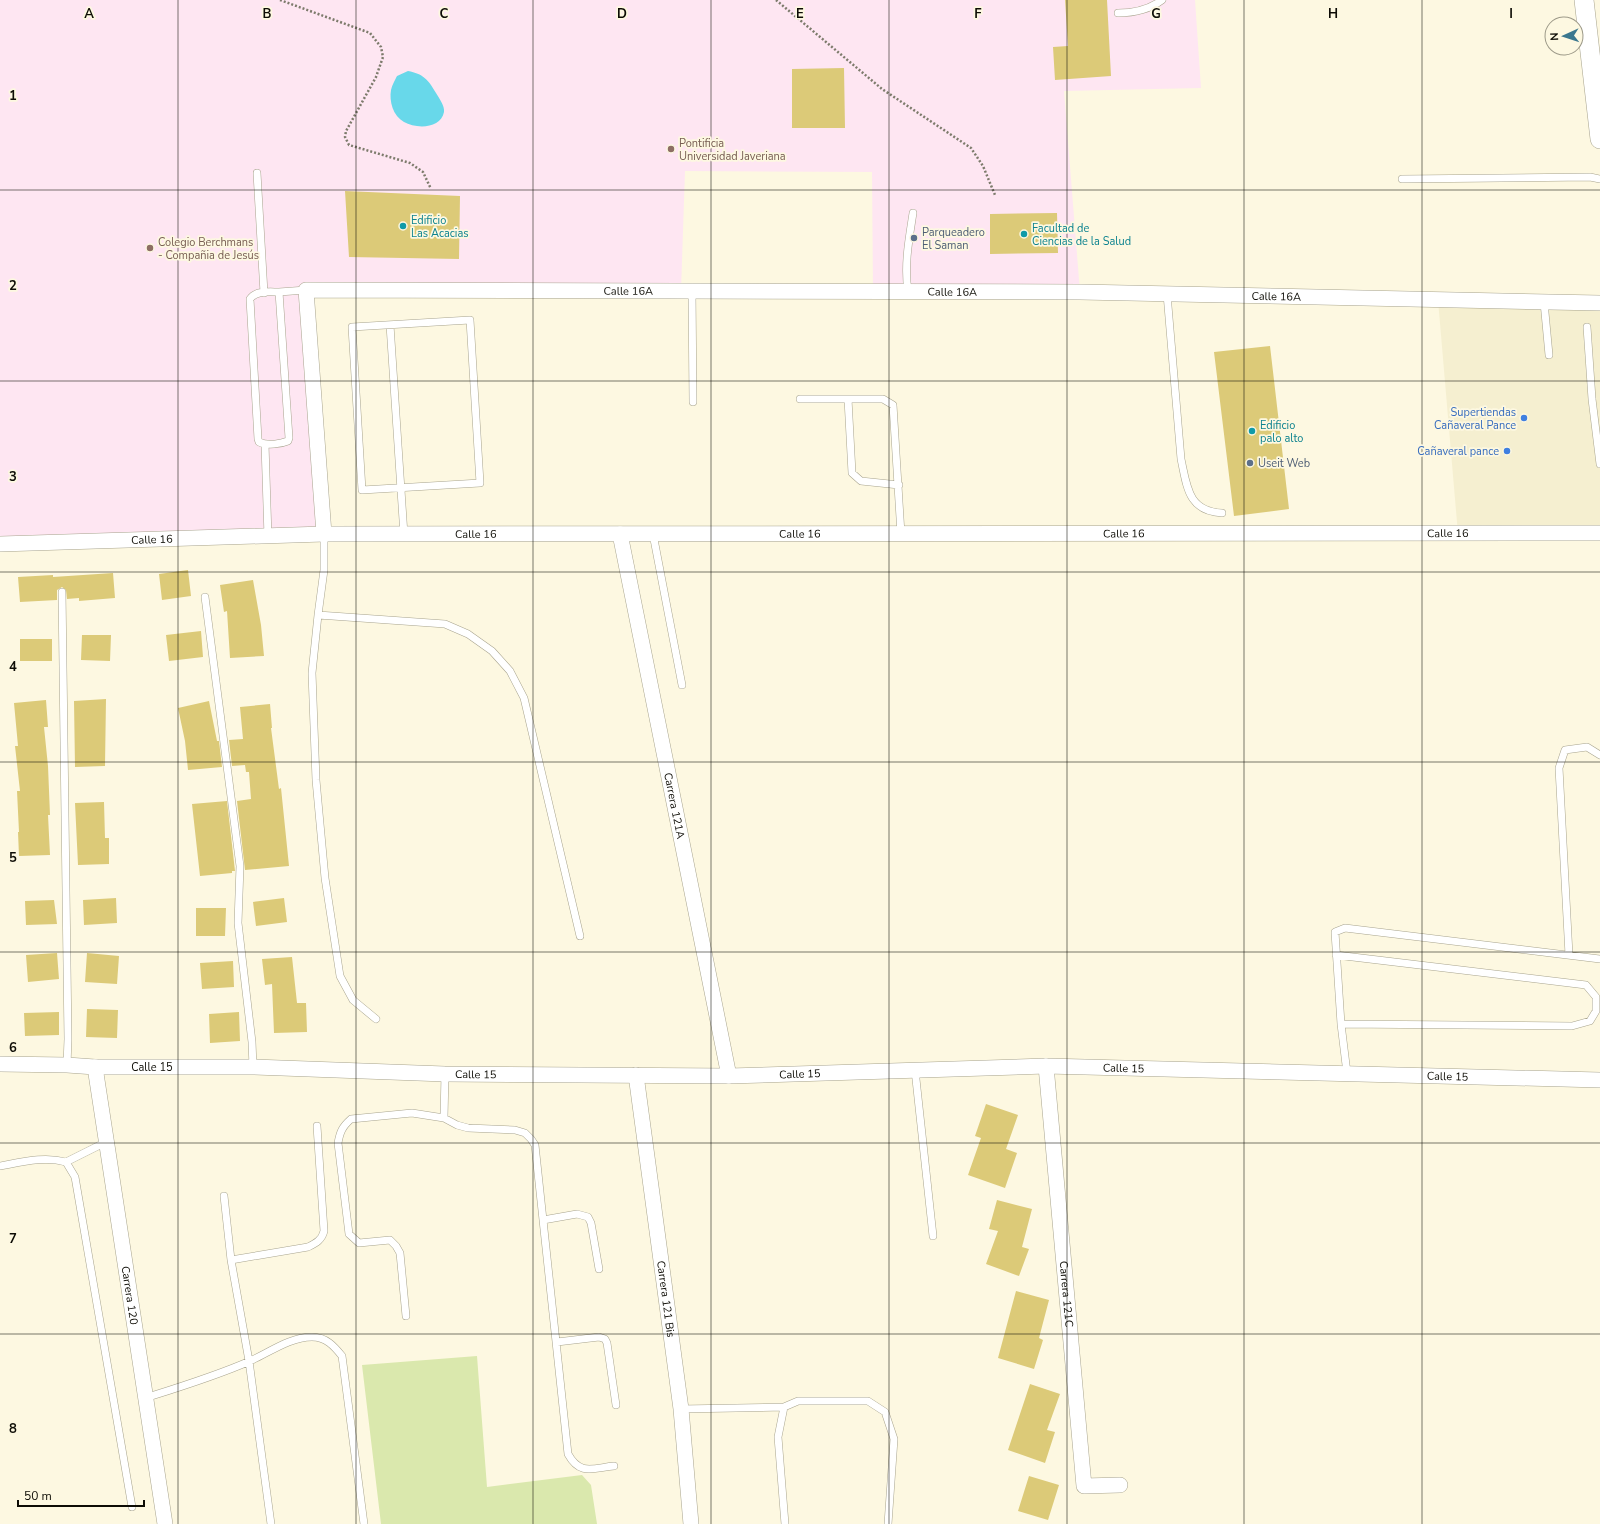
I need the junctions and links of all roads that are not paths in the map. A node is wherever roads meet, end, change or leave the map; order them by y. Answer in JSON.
{"nodes":[{"id":1,"x":1162,"y":0,"type":"edge"},
{"id":2,"x":1584,"y":0,"type":"edge"},
{"id":3,"x":1118,"y":13,"type":"dead end"},
{"id":4,"x":1594,"y":24,"type":"edge"},
{"id":5,"x":1600,"y":139,"type":"edge"},
{"id":6,"x":257,"y":173,"type":"dead end"},
{"id":7,"x":1402,"y":179,"type":"dead end"},
{"id":8,"x":1600,"y":179,"type":"edge"},
{"id":9,"x":913,"y":213,"type":"dead end"},
{"id":10,"x":306,"y":290,"type":"junction"},
{"id":11,"x":692,"y":291,"type":"junction"},
{"id":12,"x":908,"y":291,"type":"junction"},
{"id":13,"x":280,"y":292,"type":"junction"},
{"id":14,"x":264,"y":293,"type":"junction"},
{"id":15,"x":1167,"y":294,"type":"junction"},
{"id":16,"x":1544,"y":302,"type":"junction"},
{"id":17,"x":1600,"y":303,"type":"edge"},
{"id":18,"x":390,"y":325,"type":"junction"},
{"id":19,"x":1587,"y":327,"type":"dead end"},
{"id":20,"x":1549,"y":355,"type":"dead end"},
{"id":21,"x":1596,"y":398,"type":"edge"},
{"id":22,"x":800,"y":399,"type":"dead end"},
{"id":23,"x":848,"y":399,"type":"junction"},
{"id":24,"x":693,"y":402,"type":"dead end"},
{"id":25,"x":265,"y":444,"type":"junction"},
{"id":26,"x":1599,"y":456,"type":"edge"},
{"id":27,"x":1600,"y":464,"type":"edge"},
{"id":28,"x":899,"y":485,"type":"junction"},
{"id":29,"x":401,"y":488,"type":"junction"},
{"id":30,"x":1222,"y":513,"type":"dead end"},
{"id":31,"x":1600,"y":533,"type":"edge"},
{"id":32,"x":324,"y":534,"type":"junction"},
{"id":33,"x":404,"y":534,"type":"junction"},
{"id":34,"x":620,"y":534,"type":"junction"},
{"id":35,"x":652,"y":534,"type":"junction"},
{"id":36,"x":902,"y":534,"type":"junction"},
{"id":37,"x":268,"y":537,"type":"junction"},
{"id":38,"x":0,"y":544,"type":"edge"},
{"id":39,"x":62,"y":592,"type":"dead end"},
{"id":40,"x":205,"y":597,"type":"dead end"},
{"id":41,"x":318,"y":615,"type":"junction"},
{"id":42,"x":682,"y":685,"type":"dead end"},
{"id":43,"x":1600,"y":755,"type":"edge"},
{"id":44,"x":580,"y":936,"type":"dead end"},
{"id":45,"x":1336,"y":955,"type":"junction"},
{"id":46,"x":1569,"y":955,"type":"junction"},
{"id":47,"x":1600,"y":959,"type":"edge"},
{"id":48,"x":376,"y":1019,"type":"dead end"},
{"id":49,"x":1341,"y":1024,"type":"junction"},
{"id":50,"x":0,"y":1064,"type":"edge"},
{"id":51,"x":67,"y":1065,"type":"junction"},
{"id":52,"x":1046,"y":1066,"type":"junction"},
{"id":53,"x":95,"y":1067,"type":"junction"},
{"id":54,"x":254,"y":1067,"type":"junction"},
{"id":55,"x":915,"y":1070,"type":"junction"},
{"id":56,"x":1347,"y":1073,"type":"junction"},
{"id":57,"x":445,"y":1074,"type":"junction"},
{"id":58,"x":636,"y":1075,"type":"junction"},
{"id":59,"x":729,"y":1076,"type":"junction"},
{"id":60,"x":1600,"y":1080,"type":"edge"},
{"id":61,"x":444,"y":1118,"type":"junction"},
{"id":62,"x":317,"y":1126,"type":"dead end"},
{"id":63,"x":106,"y":1142,"type":"junction"},
{"id":64,"x":66,"y":1162,"type":"junction"},
{"id":65,"x":0,"y":1166,"type":"edge"},
{"id":66,"x":224,"y":1196,"type":"dead end"},
{"id":67,"x":543,"y":1220,"type":"junction"},
{"id":68,"x":933,"y":1236,"type":"dead end"},
{"id":69,"x":231,"y":1260,"type":"junction"},
{"id":70,"x":599,"y":1269,"type":"dead end"},
{"id":71,"x":406,"y":1316,"type":"dead end"},
{"id":72,"x":557,"y":1342,"type":"junction"},
{"id":73,"x":249,"y":1361,"type":"junction"},
{"id":74,"x":145,"y":1398,"type":"junction"},
{"id":75,"x":616,"y":1405,"type":"dead end"},
{"id":76,"x":784,"y":1407,"type":"junction"},
{"id":77,"x":681,"y":1409,"type":"junction"},
{"id":78,"x":614,"y":1466,"type":"dead end"},
{"id":79,"x":1120,"y":1485,"type":"dead end"},
{"id":80,"x":132,"y":1507,"type":"dead end"},
{"id":81,"x":165,"y":1524,"type":"edge"},
{"id":82,"x":272,"y":1524,"type":"edge"},
{"id":83,"x":364,"y":1524,"type":"edge"},
{"id":84,"x":691,"y":1524,"type":"edge"},
{"id":85,"x":785,"y":1524,"type":"edge"},
{"id":86,"x":888,"y":1524,"type":"edge"}],
"edges":[{"from":1,"to":3,"type":"lane"},
{"from":2,"to":4,"type":"street"},
{"from":4,"to":5,"type":"street"},
{"from":6,"to":14,"type":"lane"},
{"from":7,"to":8,"type":"lane"},
{"from":9,"to":12,"type":"lane"},
{"from":10,"to":11,"type":"street","name":"Calle 16A"},
{"from":10,"to":13,"type":"lane"},
{"from":10,"to":32,"type":"street"},
{"from":11,"to":12,"type":"street","name":"Calle 16A"},
{"from":11,"to":24,"type":"lane"},
{"from":12,"to":15,"type":"street","name":"Calle 16A"},
{"from":13,"to":14,"type":"lane"},
{"from":13,"to":25,"type":"lane"},
{"from":14,"to":25,"type":"lane"},
{"from":15,"to":16,"type":"street","name":"Calle 16A"},
{"from":15,"to":30,"type":"lane"},
{"from":16,"to":17,"type":"street","name":"Calle 16A"},
{"from":16,"to":20,"type":"lane"},
{"from":18,"to":29,"type":"lane"},
{"from":18,"to":29,"type":"lane"},
{"from":18,"to":29,"type":"lane"},
{"from":19,"to":21,"type":"lane"},
{"from":21,"to":26,"type":"lane"},
{"from":22,"to":23,"type":"lane"},
{"from":23,"to":28,"type":"lane"},
{"from":23,"to":28,"type":"lane"},
{"from":25,"to":37,"type":"lane"},
{"from":26,"to":27,"type":"lane"},
{"from":28,"to":36,"type":"lane"},
{"from":29,"to":33,"type":"lane"},
{"from":31,"to":36,"type":"street","name":"Calle 16"},
{"from":32,"to":33,"type":"street","name":"Calle 16"},
{"from":32,"to":37,"type":"street","name":"Calle 16"},
{"from":32,"to":41,"type":"lane"},
{"from":33,"to":34,"type":"street","name":"Calle 16"},
{"from":34,"to":35,"type":"street","name":"Calle 16"},
{"from":34,"to":59,"type":"street","name":"Carrera 121A"},
{"from":35,"to":36,"type":"street","name":"Calle 16"},
{"from":35,"to":42,"type":"lane"},
{"from":37,"to":38,"type":"street","name":"Calle 16"},
{"from":39,"to":51,"type":"lane"},
{"from":40,"to":54,"type":"lane"},
{"from":41,"to":44,"type":"lane"},
{"from":41,"to":48,"type":"lane"},
{"from":43,"to":46,"type":"lane"},
{"from":45,"to":46,"type":"lane"},
{"from":45,"to":49,"type":"lane"},
{"from":45,"to":49,"type":"lane"},
{"from":46,"to":47,"type":"lane"},
{"from":49,"to":56,"type":"lane"},
{"from":50,"to":51,"type":"street","name":"Calle 15"},
{"from":51,"to":53,"type":"street","name":"Calle 15"},
{"from":52,"to":55,"type":"street","name":"Calle 15"},
{"from":52,"to":56,"type":"street","name":"Calle 15"},
{"from":52,"to":79,"type":"street","name":"Carrera 121C"},
{"from":53,"to":54,"type":"street","name":"Calle 15"},
{"from":53,"to":63,"type":"street","name":"Carrera 120"},
{"from":54,"to":57,"type":"street","name":"Calle 15"},
{"from":55,"to":59,"type":"street","name":"Calle 15"},
{"from":55,"to":68,"type":"lane"},
{"from":56,"to":60,"type":"street","name":"Calle 15"},
{"from":57,"to":58,"type":"street","name":"Calle 15"},
{"from":57,"to":61,"type":"lane"},
{"from":58,"to":59,"type":"street","name":"Calle 15"},
{"from":58,"to":77,"type":"street","name":"Carrera 121 Bis"},
{"from":61,"to":67,"type":"lane"},
{"from":61,"to":71,"type":"lane"},
{"from":62,"to":69,"type":"lane"},
{"from":63,"to":64,"type":"lane"},
{"from":63,"to":74,"type":"street","name":"Carrera 120"},
{"from":64,"to":65,"type":"lane"},
{"from":64,"to":80,"type":"lane"},
{"from":66,"to":69,"type":"lane"},
{"from":67,"to":70,"type":"lane"},
{"from":67,"to":72,"type":"lane"},
{"from":69,"to":73,"type":"lane"},
{"from":72,"to":75,"type":"lane"},
{"from":72,"to":78,"type":"lane"},
{"from":73,"to":74,"type":"lane"},
{"from":73,"to":82,"type":"lane"},
{"from":73,"to":83,"type":"lane"},
{"from":74,"to":81,"type":"street","name":"Carrera 120"},
{"from":76,"to":77,"type":"lane"},
{"from":76,"to":85,"type":"lane"},
{"from":76,"to":86,"type":"lane"},
{"from":77,"to":84,"type":"street","name":"Carrera 121 Bis"}]}
